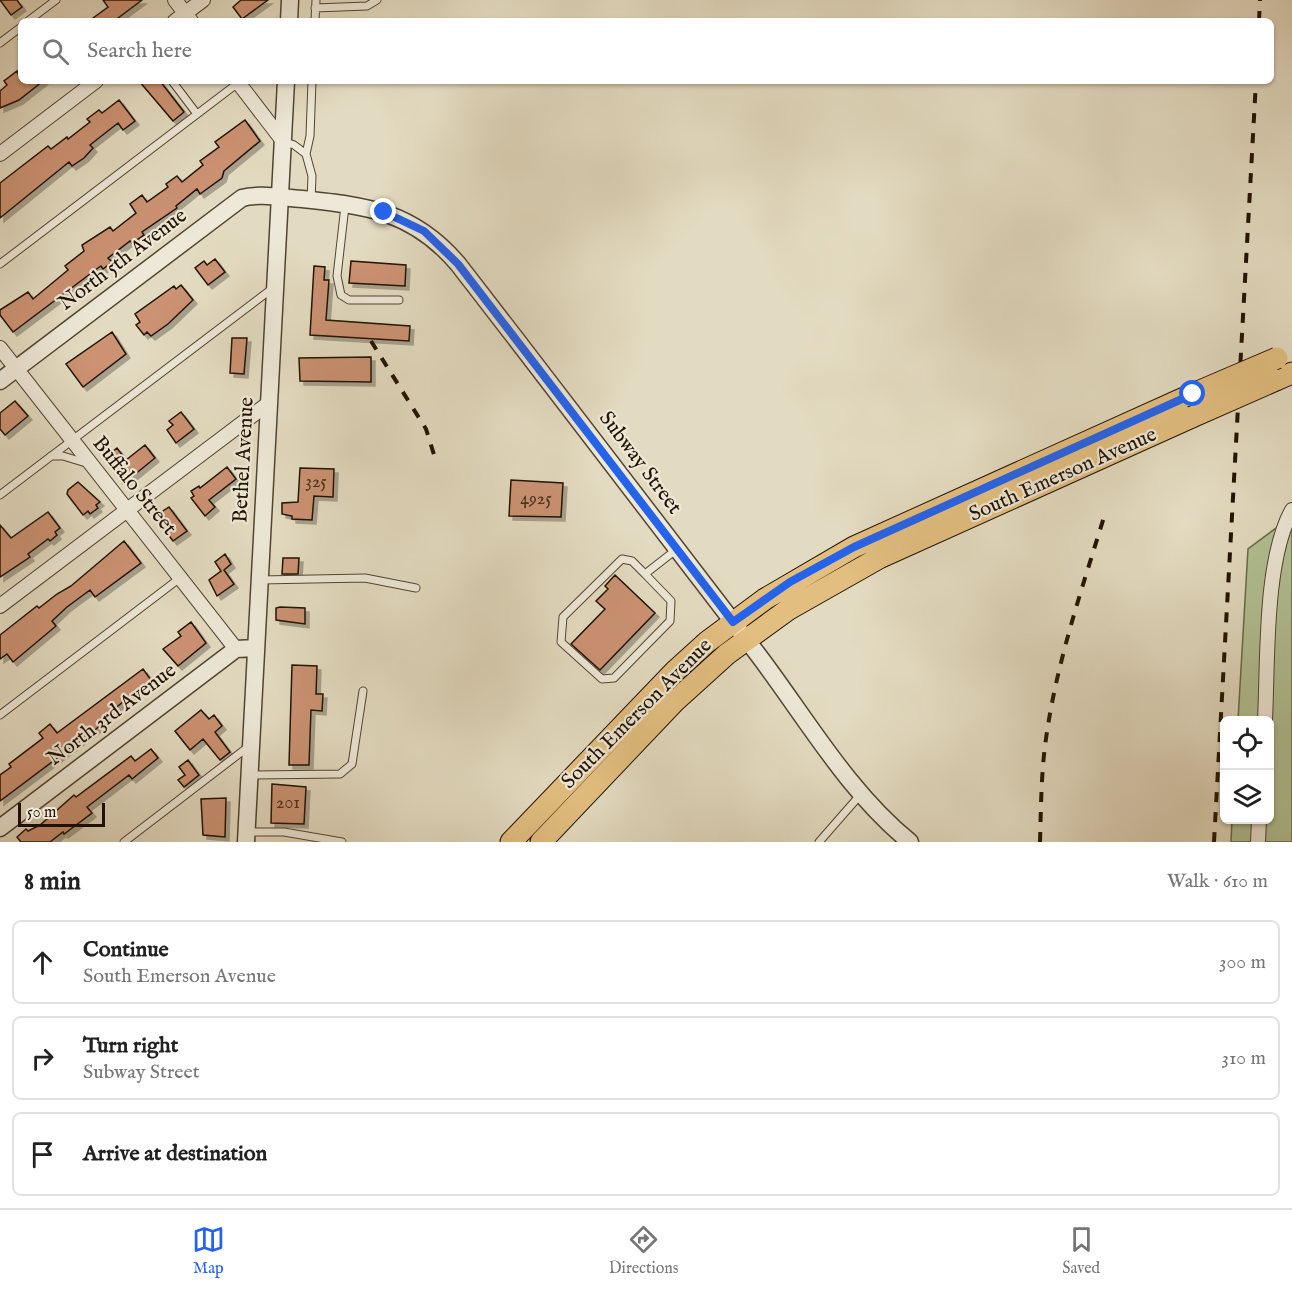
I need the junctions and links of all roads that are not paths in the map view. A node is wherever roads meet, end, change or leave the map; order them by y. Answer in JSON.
{"nodes":[{"id":1,"x":56,"y":0,"type":"edge"},
{"id":2,"x":175,"y":0,"type":"edge"},
{"id":3,"x":203,"y":0,"type":"edge"},
{"id":4,"x":290,"y":0,"type":"edge"},
{"id":5,"x":377,"y":0,"type":"edge"},
{"id":6,"x":316,"y":4,"type":"edge"},
{"id":7,"x":32,"y":18,"type":"edge"},
{"id":8,"x":184,"y":18,"type":"edge"},
{"id":9,"x":289,"y":18,"type":"edge"},
{"id":10,"x":18,"y":29,"type":"edge"},
{"id":11,"x":0,"y":43,"type":"edge"},
{"id":12,"x":92,"y":84,"type":"edge"},
{"id":13,"x":174,"y":84,"type":"edge"},
{"id":14,"x":235,"y":84,"type":"edge"},
{"id":15,"x":240,"y":84,"type":"edge"},
{"id":16,"x":286,"y":84,"type":"edge"},
{"id":17,"x":312,"y":84,"type":"edge"},
{"id":18,"x":197,"y":114,"type":"junction"},
{"id":19,"x":283,"y":141,"type":"junction"},
{"id":20,"x":0,"y":154,"type":"edge"},
{"id":21,"x":306,"y":154,"type":"junction"},
{"id":22,"x":280,"y":198,"type":"junction"},
{"id":23,"x":311,"y":200,"type":"junction"},
{"id":24,"x":345,"y":203,"type":"junction"},
{"id":25,"x":0,"y":264,"type":"edge"},
{"id":26,"x":275,"y":286,"type":"junction"},
{"id":27,"x":399,"y":300,"type":"dead end"},
{"id":28,"x":0,"y":348,"type":"edge"},
{"id":29,"x":1285,"y":354,"type":"edge"},
{"id":30,"x":16,"y":369,"type":"junction"},
{"id":31,"x":1284,"y":377,"type":"edge"},
{"id":32,"x":0,"y":381,"type":"edge"},
{"id":33,"x":269,"y":403,"type":"junction"},
{"id":34,"x":71,"y":441,"type":"junction"},
{"id":35,"x":51,"y":456,"type":"junction"},
{"id":36,"x":89,"y":464,"type":"junction"},
{"id":37,"x":0,"y":495,"type":"edge"},
{"id":38,"x":127,"y":510,"type":"junction"},
{"id":39,"x":1292,"y":510,"type":"edge"},
{"id":40,"x":677,"y":549,"type":"junction"},
{"id":41,"x":645,"y":574,"type":"junction"},
{"id":42,"x":180,"y":578,"type":"junction"},
{"id":43,"x":260,"y":580,"type":"junction"},
{"id":44,"x":416,"y":588,"type":"dead end"},
{"id":45,"x":0,"y":606,"type":"edge"},
{"id":46,"x":733,"y":622,"type":"junction"},
{"id":47,"x":746,"y":639,"type":"junction"},
{"id":48,"x":256,"y":648,"type":"junction"},
{"id":49,"x":236,"y":649,"type":"junction"},
{"id":50,"x":363,"y":691,"type":"dead end"},
{"id":51,"x":0,"y":715,"type":"edge"},
{"id":52,"x":1265,"y":716,"type":"edge"},
{"id":53,"x":251,"y":745,"type":"junction"},
{"id":54,"x":249,"y":775,"type":"junction"},
{"id":55,"x":861,"y":794,"type":"junction"},
{"id":56,"x":1259,"y":824,"type":"edge"},
{"id":57,"x":0,"y":828,"type":"edge"},
{"id":58,"x":246,"y":837,"type":"edge"},
{"id":59,"x":124,"y":842,"type":"edge"},
{"id":60,"x":342,"y":842,"type":"edge"},
{"id":61,"x":511,"y":842,"type":"edge"},
{"id":62,"x":541,"y":842,"type":"edge"},
{"id":63,"x":819,"y":842,"type":"edge"},
{"id":64,"x":910,"y":842,"type":"edge"},
{"id":65,"x":1258,"y":842,"type":"edge"}],
"edges":[{"from":1,"to":7,"type":"lane"},
{"from":2,"to":8,"type":"street"},
{"from":3,"to":8,"type":"street"},
{"from":4,"to":9,"type":"street"},
{"from":5,"to":6,"type":"lane"},
{"from":10,"to":11,"type":"lane"},
{"from":12,"to":20,"type":"street"},
{"from":13,"to":18,"type":"lane"},
{"from":14,"to":18,"type":"lane"},
{"from":15,"to":19,"type":"street"},
{"from":16,"to":19,"type":"street","name":"Bethel Avenue"},
{"from":17,"to":21,"type":"lane"},
{"from":18,"to":25,"type":"lane"},
{"from":19,"to":21,"type":"lane"},
{"from":19,"to":22,"type":"street","name":"Bethel Avenue"},
{"from":21,"to":23,"type":"lane"},
{"from":22,"to":23,"type":"street","name":"Subway Street"},
{"from":22,"to":26,"type":"street","name":"Bethel Avenue"},
{"from":22,"to":30,"type":"street","name":"North 5th Avenue"},
{"from":23,"to":24,"type":"street","name":"Subway Street"},
{"from":24,"to":27,"type":"lane"},
{"from":24,"to":40,"type":"street","name":"Subway Street"},
{"from":26,"to":33,"type":"street","name":"Bethel Avenue"},
{"from":26,"to":34,"type":"lane"},
{"from":28,"to":30,"type":"street","name":"Buffalo Street"},
{"from":29,"to":46,"type":"main road","name":"South Emerson Avenue","bridge":true},
{"from":30,"to":32,"type":"street","name":"North 5th Avenue"},
{"from":30,"to":34,"type":"street","name":"Buffalo Street"},
{"from":31,"to":47,"type":"main road","name":"South Emerson Avenue","bridge":true},
{"from":33,"to":38,"type":"street"},
{"from":33,"to":43,"type":"street","name":"Bethel Avenue"},
{"from":34,"to":35,"type":"lane"},
{"from":34,"to":36,"type":"street","name":"Buffalo Street"},
{"from":35,"to":36,"type":"lane"},
{"from":35,"to":37,"type":"lane"},
{"from":36,"to":38,"type":"street","name":"Buffalo Street"},
{"from":38,"to":42,"type":"street","name":"Buffalo Street"},
{"from":38,"to":45,"type":"street"},
{"from":39,"to":52,"type":"street"},
{"from":40,"to":41,"type":"lane"},
{"from":40,"to":46,"type":"street","name":"Subway Street"},
{"from":41,"to":41,"type":"lane"},
{"from":42,"to":49,"type":"street","name":"Buffalo Street"},
{"from":42,"to":51,"type":"lane"},
{"from":43,"to":44,"type":"lane"},
{"from":43,"to":48,"type":"street","name":"Bethel Avenue"},
{"from":46,"to":47,"type":"street","name":"Subway Street"},
{"from":46,"to":61,"type":"main road","name":"South Emerson Avenue"},
{"from":47,"to":55,"type":"street","name":"Subway Street"},
{"from":47,"to":62,"type":"main road","name":"South Emerson Avenue"},
{"from":48,"to":49,"type":"street"},
{"from":48,"to":53,"type":"street","name":"Bethel Avenue"},
{"from":49,"to":57,"type":"street","name":"North 3rd Avenue"},
{"from":50,"to":54,"type":"lane"},
{"from":53,"to":54,"type":"street","name":"Bethel Avenue"},
{"from":53,"to":59,"type":"lane"},
{"from":54,"to":58,"type":"street","name":"Bethel Avenue"},
{"from":55,"to":63,"type":"lane"},
{"from":55,"to":64,"type":"street","name":"Subway Street"},
{"from":56,"to":65,"type":"street"},
{"from":58,"to":60,"type":"lane"}]}
